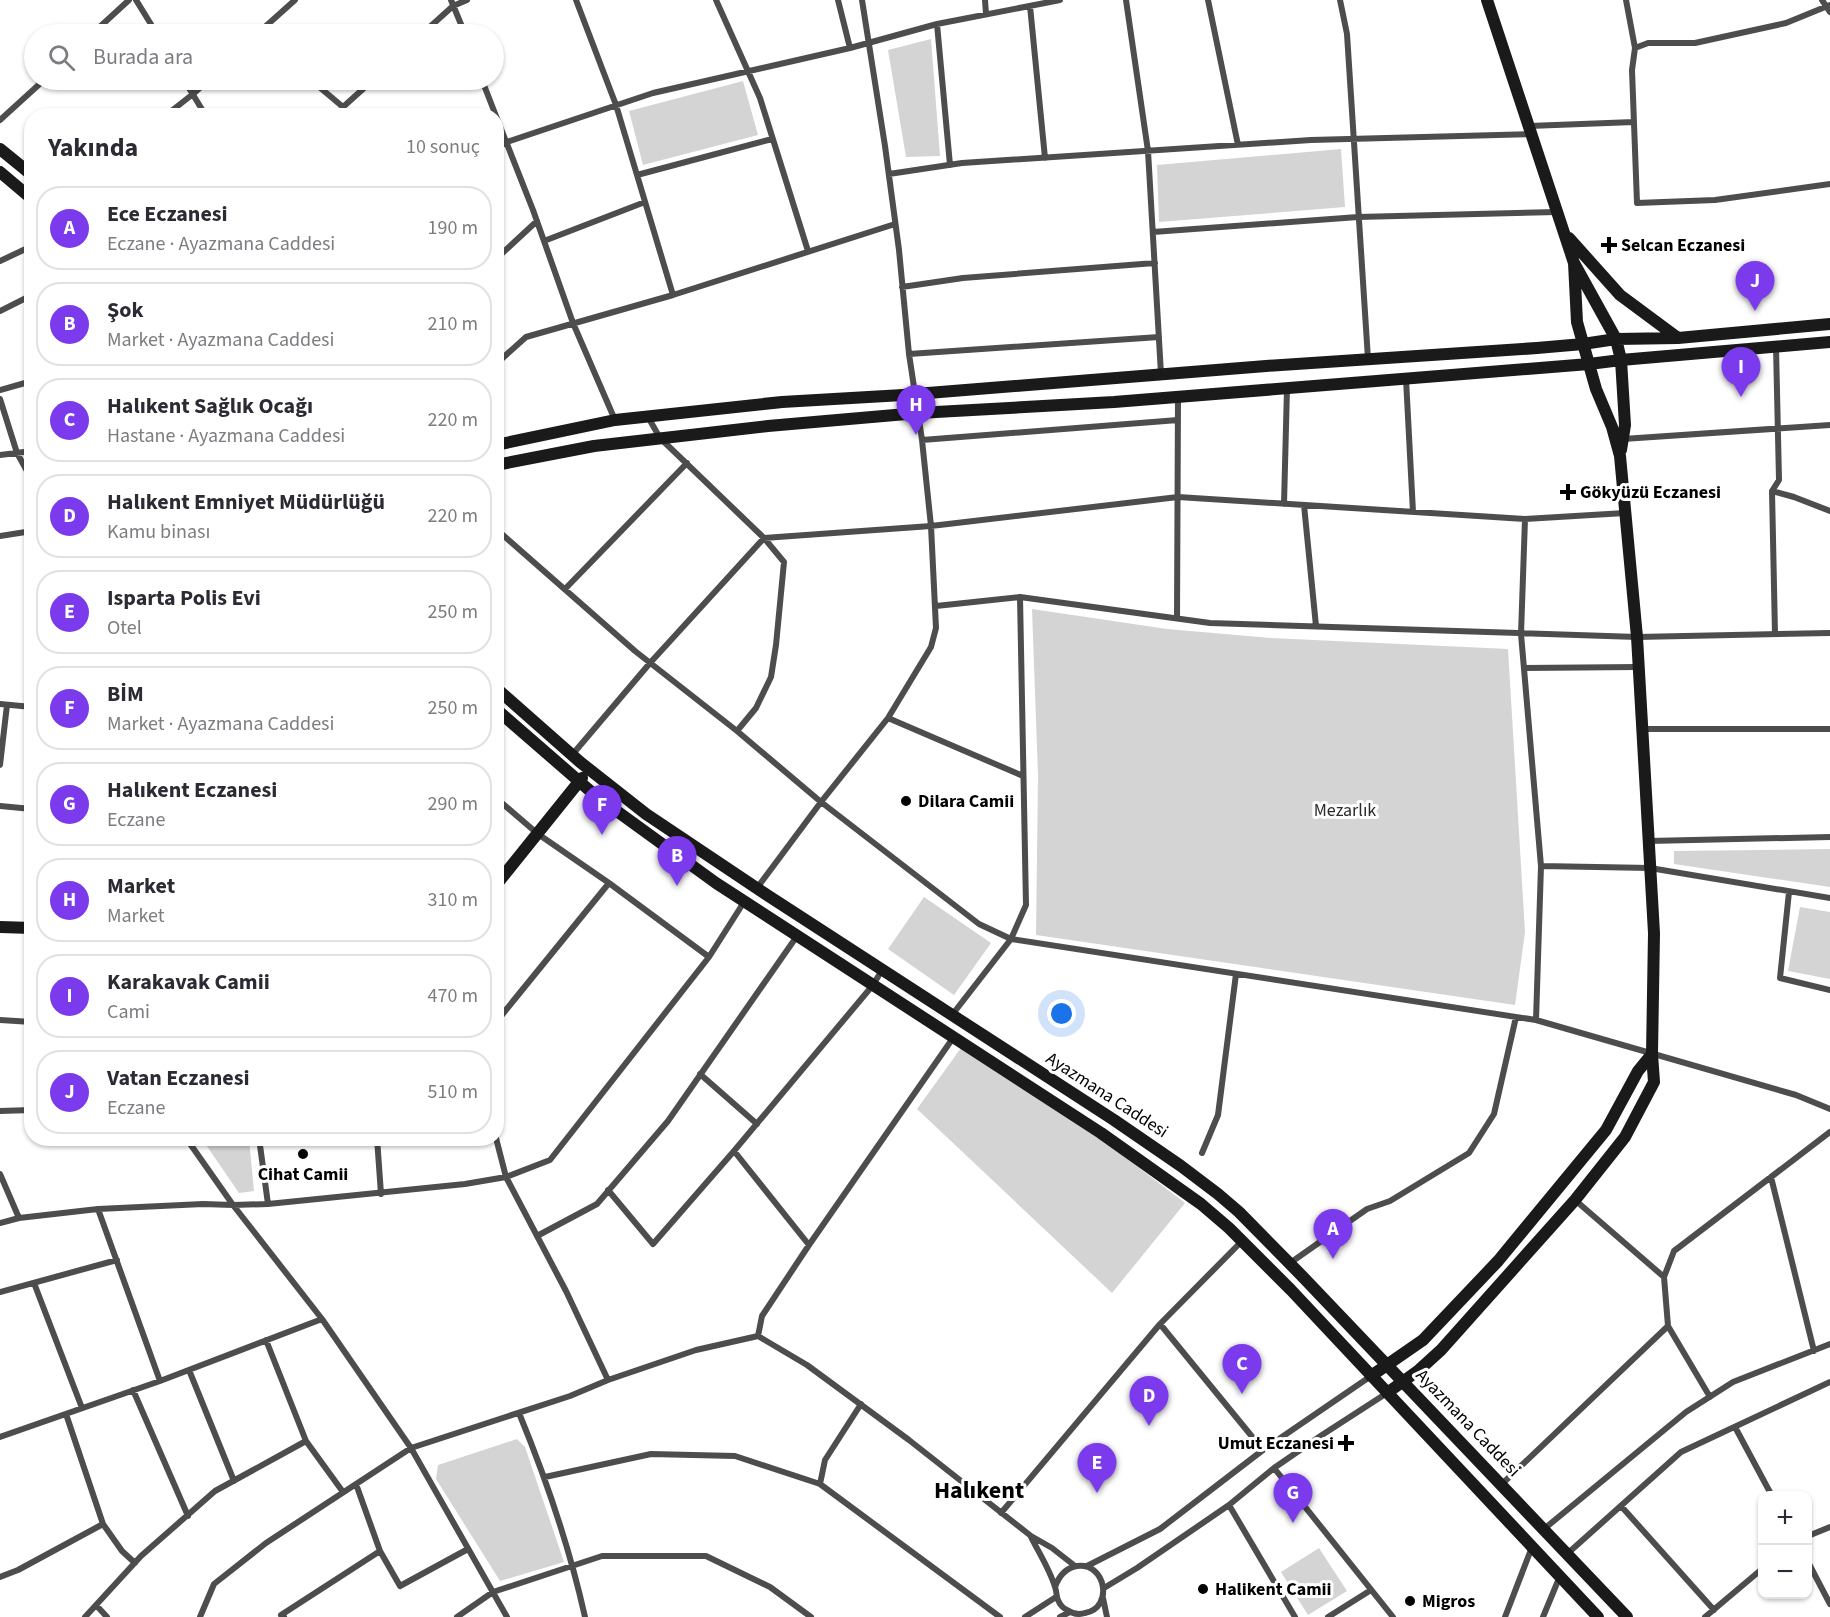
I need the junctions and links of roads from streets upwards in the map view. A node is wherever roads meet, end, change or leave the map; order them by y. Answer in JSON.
{"nodes":[{"id":1,"x":129,"y":0,"type":"edge"},
{"id":2,"x":136,"y":0,"type":"edge"},
{"id":3,"x":281,"y":0,"type":"edge"},
{"id":4,"x":295,"y":0,"type":"edge"},
{"id":5,"x":467,"y":0,"type":"edge"},
{"id":6,"x":576,"y":0,"type":"edge"},
{"id":7,"x":716,"y":0,"type":"edge"},
{"id":8,"x":838,"y":0,"type":"edge"},
{"id":9,"x":862,"y":0,"type":"edge"},
{"id":10,"x":985,"y":0,"type":"edge"},
{"id":11,"x":1060,"y":0,"type":"edge"},
{"id":12,"x":1126,"y":0,"type":"edge"},
{"id":13,"x":1208,"y":0,"type":"edge"},
{"id":14,"x":1341,"y":0,"type":"edge"},
{"id":15,"x":1487,"y":0,"type":"edge"},
{"id":16,"x":1626,"y":0,"type":"edge"},
{"id":17,"x":452,"y":3,"type":"edge"},
{"id":18,"x":1030,"y":6,"type":"junction"},
{"id":19,"x":1827,"y":6,"type":"edge"},
{"id":20,"x":287,"y":7,"type":"junction"},
{"id":21,"x":986,"y":14,"type":"junction"},
{"id":22,"x":103,"y":24,"type":"edge"},
{"id":23,"x":151,"y":24,"type":"edge"},
{"id":24,"x":269,"y":24,"type":"edge"},
{"id":25,"x":432,"y":24,"type":"edge"},
{"id":26,"x":461,"y":24,"type":"edge"},
{"id":27,"x":937,"y":24,"type":"junction"},
{"id":28,"x":868,"y":43,"type":"junction"},
{"id":29,"x":850,"y":48,"type":"junction"},
{"id":30,"x":1635,"y":48,"type":"junction"},
{"id":31,"x":748,"y":72,"type":"junction"},
{"id":32,"x":33,"y":90,"type":"edge"},
{"id":33,"x":190,"y":90,"type":"edge"},
{"id":34,"x":198,"y":90,"type":"edge"},
{"id":35,"x":323,"y":90,"type":"edge"},
{"id":36,"x":362,"y":90,"type":"edge"},
{"id":37,"x":486,"y":90,"type":"edge"},
{"id":38,"x":193,"y":94,"type":"junction"},
{"id":39,"x":616,"y":105,"type":"junction"},
{"id":40,"x":343,"y":107,"type":"joint"},
{"id":41,"x":175,"y":108,"type":"edge"},
{"id":42,"x":201,"y":108,"type":"edge"},
{"id":43,"x":493,"y":108,"type":"edge"},
{"id":44,"x":0,"y":120,"type":"edge"},
{"id":45,"x":1634,"y":122,"type":"junction"},
{"id":46,"x":1530,"y":130,"type":"junction"},
{"id":47,"x":504,"y":135,"type":"edge"},
{"id":48,"x":772,"y":139,"type":"junction"},
{"id":49,"x":1353,"y":139,"type":"junction"},
{"id":50,"x":507,"y":142,"type":"junction"},
{"id":51,"x":504,"y":144,"type":"edge"},
{"id":52,"x":1238,"y":145,"type":"junction"},
{"id":53,"x":0,"y":149,"type":"edge"},
{"id":54,"x":1148,"y":152,"type":"junction"},
{"id":55,"x":1045,"y":158,"type":"junction"},
{"id":56,"x":950,"y":165,"type":"junction"},
{"id":57,"x":24,"y":168,"type":"edge"},
{"id":58,"x":0,"y":172,"type":"edge"},
{"id":59,"x":889,"y":174,"type":"junction"},
{"id":60,"x":637,"y":175,"type":"junction"},
{"id":61,"x":1830,"y":184,"type":"edge"},
{"id":62,"x":24,"y":192,"type":"edge"},
{"id":63,"x":645,"y":202,"type":"junction"},
{"id":64,"x":1558,"y":212,"type":"junction"},
{"id":65,"x":1358,"y":217,"type":"junction"},
{"id":66,"x":537,"y":221,"type":"junction"},
{"id":67,"x":896,"y":224,"type":"junction"},
{"id":68,"x":1153,"y":232,"type":"junction"},
{"id":69,"x":1565,"y":234,"type":"junction"},
{"id":70,"x":544,"y":242,"type":"junction"},
{"id":71,"x":24,"y":250,"type":"edge"},
{"id":72,"x":808,"y":251,"type":"junction"},
{"id":73,"x":504,"y":252,"type":"edge"},
{"id":74,"x":0,"y":261,"type":"edge"},
{"id":75,"x":1155,"y":263,"type":"junction"},
{"id":76,"x":1574,"y":263,"type":"junction"},
{"id":77,"x":902,"y":287,"type":"junction"},
{"id":78,"x":673,"y":295,"type":"junction"},
{"id":79,"x":24,"y":299,"type":"edge"},
{"id":80,"x":0,"y":311,"type":"edge"},
{"id":81,"x":573,"y":323,"type":"junction"},
{"id":82,"x":1830,"y":324,"type":"edge"},
{"id":83,"x":1159,"y":337,"type":"junction"},
{"id":84,"x":1678,"y":338,"type":"junction"},
{"id":85,"x":1616,"y":339,"type":"junction"},
{"id":86,"x":1830,"y":342,"type":"edge"},
{"id":87,"x":1583,"y":344,"type":"junction"},
{"id":88,"x":1776,"y":347,"type":"junction"},
{"id":89,"x":909,"y":354,"type":"junction"},
{"id":90,"x":504,"y":357,"type":"edge"},
{"id":91,"x":1368,"y":359,"type":"junction"},
{"id":92,"x":1621,"y":360,"type":"junction"},
{"id":93,"x":1589,"y":364,"type":"junction"},
{"id":94,"x":1161,"y":374,"type":"junction"},
{"id":95,"x":1406,"y":379,"type":"junction"},
{"id":96,"x":24,"y":383,"type":"edge"},
{"id":97,"x":1287,"y":387,"type":"junction"},
{"id":98,"x":0,"y":390,"type":"edge"},
{"id":99,"x":915,"y":394,"type":"junction"},
{"id":100,"x":1178,"y":397,"type":"junction"},
{"id":101,"x":0,"y":399,"type":"edge"},
{"id":102,"x":918,"y":413,"type":"junction"},
{"id":103,"x":647,"y":416,"type":"junction"},
{"id":104,"x":615,"y":420,"type":"junction"},
{"id":105,"x":1178,"y":420,"type":"junction"},
{"id":106,"x":1830,"y":425,"type":"edge"},
{"id":107,"x":1778,"y":429,"type":"junction"},
{"id":108,"x":660,"y":438,"type":"junction"},
{"id":109,"x":922,"y":440,"type":"junction"},
{"id":110,"x":1623,"y":440,"type":"junction"},
{"id":111,"x":504,"y":443,"type":"edge"},
{"id":112,"x":24,"y":452,"type":"edge"},
{"id":113,"x":17,"y":453,"type":"junction"},
{"id":114,"x":0,"y":454,"type":"edge"},
{"id":115,"x":1620,"y":456,"type":"junction"},
{"id":116,"x":504,"y":463,"type":"edge"},
{"id":117,"x":687,"y":463,"type":"junction"},
{"id":118,"x":24,"y":466,"type":"edge"},
{"id":119,"x":1772,"y":491,"type":"junction"},
{"id":120,"x":1178,"y":497,"type":"junction"},
{"id":121,"x":1284,"y":504,"type":"junction"},
{"id":122,"x":1304,"y":505,"type":"junction"},
{"id":123,"x":1830,"y":511,"type":"edge"},
{"id":124,"x":1413,"y":512,"type":"junction"},
{"id":125,"x":1626,"y":513,"type":"junction"},
{"id":126,"x":1525,"y":519,"type":"junction"},
{"id":127,"x":931,"y":526,"type":"junction"},
{"id":128,"x":24,"y":532,"type":"edge"},
{"id":129,"x":0,"y":536,"type":"edge"},
{"id":130,"x":504,"y":536,"type":"edge"},
{"id":131,"x":764,"y":538,"type":"junction"},
{"id":132,"x":566,"y":588,"type":"junction"},
{"id":133,"x":1020,"y":597,"type":"junction"},
{"id":134,"x":936,"y":606,"type":"junction"},
{"id":135,"x":1177,"y":618,"type":"junction"},
{"id":136,"x":1316,"y":626,"type":"junction"},
{"id":137,"x":1830,"y":633,"type":"edge"},
{"id":138,"x":1521,"y":634,"type":"junction"},
{"id":139,"x":1775,"y":634,"type":"junction"},
{"id":140,"x":1637,"y":637,"type":"junction"},
{"id":141,"x":650,"y":663,"type":"junction"},
{"id":142,"x":1638,"y":667,"type":"junction"},
{"id":143,"x":1524,"y":668,"type":"junction"},
{"id":144,"x":504,"y":695,"type":"edge"},
{"id":145,"x":4,"y":704,"type":"edge"},
{"id":146,"x":24,"y":706,"type":"edge"},
{"id":147,"x":504,"y":717,"type":"edge"},
{"id":148,"x":888,"y":718,"type":"junction"},
{"id":149,"x":1642,"y":729,"type":"junction"},
{"id":150,"x":1830,"y":729,"type":"edge"},
{"id":151,"x":737,"y":731,"type":"junction"},
{"id":152,"x":572,"y":755,"type":"junction"},
{"id":153,"x":0,"y":765,"type":"edge"},
{"id":154,"x":562,"y":767,"type":"junction"},
{"id":155,"x":589,"y":770,"type":"junction"},
{"id":156,"x":1023,"y":776,"type":"junction"},
{"id":157,"x":579,"y":782,"type":"junction"},
{"id":158,"x":821,"y":802,"type":"junction"},
{"id":159,"x":504,"y":805,"type":"edge"},
{"id":160,"x":0,"y":806,"type":"edge"},
{"id":161,"x":24,"y":808,"type":"edge"},
{"id":162,"x":538,"y":834,"type":"junction"},
{"id":163,"x":1830,"y":837,"type":"edge"},
{"id":164,"x":1649,"y":841,"type":"junction"},
{"id":165,"x":1541,"y":866,"type":"junction"},
{"id":166,"x":1650,"y":868,"type":"junction"},
{"id":167,"x":504,"y":876,"type":"edge"},
{"id":168,"x":609,"y":883,"type":"junction"},
{"id":169,"x":757,"y":888,"type":"junction"},
{"id":170,"x":1789,"y":892,"type":"junction"},
{"id":171,"x":1830,"y":898,"type":"edge"},
{"id":172,"x":744,"y":902,"type":"junction"},
{"id":173,"x":0,"y":927,"type":"edge"},
{"id":174,"x":24,"y":928,"type":"edge"},
{"id":175,"x":797,"y":936,"type":"junction"},
{"id":176,"x":1011,"y":939,"type":"junction"},
{"id":177,"x":709,"y":957,"type":"junction"},
{"id":178,"x":882,"y":969,"type":"junction"},
{"id":179,"x":1236,"y":974,"type":"junction"},
{"id":180,"x":873,"y":986,"type":"junction"},
{"id":181,"x":1830,"y":990,"type":"edge"},
{"id":182,"x":504,"y":1013,"type":"edge"},
{"id":183,"x":952,"y":1015,"type":"junction"},
{"id":184,"x":1516,"y":1017,"type":"junction"},
{"id":185,"x":0,"y":1020,"type":"edge"},
{"id":186,"x":1536,"y":1020,"type":"junction"},
{"id":187,"x":24,"y":1022,"type":"edge"},
{"id":188,"x":984,"y":1036,"type":"junction"},
{"id":189,"x":953,"y":1038,"type":"junction"},
{"id":190,"x":974,"y":1051,"type":"junction"},
{"id":191,"x":1652,"y":1054,"type":"junction"},
{"id":192,"x":700,"y":1074,"type":"junction"},
{"id":193,"x":1830,"y":1109,"type":"edge"},
{"id":194,"x":24,"y":1110,"type":"edge"},
{"id":195,"x":0,"y":1111,"type":"edge"},
{"id":196,"x":757,"y":1124,"type":"junction"},
{"id":197,"x":1830,"y":1132,"type":"edge"},
{"id":198,"x":192,"y":1146,"type":"edge"},
{"id":199,"x":260,"y":1146,"type":"edge"},
{"id":200,"x":377,"y":1146,"type":"edge"},
{"id":201,"x":498,"y":1146,"type":"edge"},
{"id":202,"x":734,"y":1151,"type":"junction"},
{"id":203,"x":1202,"y":1153,"type":"dead end"},
{"id":204,"x":0,"y":1174,"type":"edge"},
{"id":205,"x":506,"y":1177,"type":"junction"},
{"id":206,"x":1771,"y":1177,"type":"junction"},
{"id":207,"x":608,"y":1190,"type":"junction"},
{"id":208,"x":381,"y":1194,"type":"junction"},
{"id":209,"x":1575,"y":1200,"type":"junction"},
{"id":210,"x":268,"y":1204,"type":"junction"},
{"id":211,"x":233,"y":1205,"type":"junction"},
{"id":212,"x":98,"y":1209,"type":"junction"},
{"id":213,"x":19,"y":1218,"type":"junction"},
{"id":214,"x":0,"y":1222,"type":"edge"},
{"id":215,"x":537,"y":1236,"type":"junction"},
{"id":216,"x":1242,"y":1241,"type":"junction"},
{"id":217,"x":809,"y":1245,"type":"junction"},
{"id":218,"x":117,"y":1260,"type":"junction"},
{"id":219,"x":1290,"y":1263,"type":"junction"},
{"id":220,"x":1664,"y":1277,"type":"junction"},
{"id":221,"x":34,"y":1283,"type":"junction"},
{"id":222,"x":0,"y":1292,"type":"edge"},
{"id":223,"x":322,"y":1319,"type":"junction"},
{"id":224,"x":1160,"y":1324,"type":"junction"},
{"id":225,"x":1668,"y":1326,"type":"junction"},
{"id":226,"x":758,"y":1336,"type":"junction"},
{"id":227,"x":266,"y":1340,"type":"junction"},
{"id":228,"x":1830,"y":1344,"type":"edge"},
{"id":229,"x":1814,"y":1351,"type":"junction"},
{"id":230,"x":1388,"y":1365,"type":"junction"},
{"id":231,"x":189,"y":1370,"type":"junction"},
{"id":232,"x":1371,"y":1376,"type":"junction"},
{"id":233,"x":608,"y":1380,"type":"junction"},
{"id":234,"x":160,"y":1381,"type":"junction"},
{"id":235,"x":1404,"y":1382,"type":"junction"},
{"id":236,"x":1830,"y":1382,"type":"edge"},
{"id":237,"x":133,"y":1390,"type":"junction"},
{"id":238,"x":1387,"y":1393,"type":"junction"},
{"id":239,"x":1710,"y":1397,"type":"junction"},
{"id":240,"x":861,"y":1404,"type":"junction"},
{"id":241,"x":82,"y":1408,"type":"junction"},
{"id":242,"x":519,"y":1413,"type":"junction"},
{"id":243,"x":66,"y":1414,"type":"junction"},
{"id":244,"x":1735,"y":1427,"type":"junction"},
{"id":245,"x":0,"y":1437,"type":"edge"},
{"id":246,"x":306,"y":1441,"type":"junction"},
{"id":247,"x":411,"y":1448,"type":"junction"},
{"id":248,"x":1263,"y":1450,"type":"junction"},
{"id":249,"x":1274,"y":1468,"type":"junction"},
{"id":250,"x":545,"y":1477,"type":"junction"},
{"id":251,"x":234,"y":1481,"type":"junction"},
{"id":252,"x":356,"y":1484,"type":"junction"},
{"id":253,"x":820,"y":1484,"type":"junction"},
{"id":254,"x":1502,"y":1484,"type":"junction"},
{"id":255,"x":1769,"y":1491,"type":"edge"},
{"id":256,"x":343,"y":1492,"type":"junction"},
{"id":257,"x":1229,"y":1505,"type":"junction"},
{"id":258,"x":1621,"y":1506,"type":"junction"},
{"id":259,"x":1001,"y":1513,"type":"junction"},
{"id":260,"x":188,"y":1516,"type":"junction"},
{"id":261,"x":103,"y":1524,"type":"junction"},
{"id":262,"x":1830,"y":1527,"type":"edge"},
{"id":263,"x":1544,"y":1529,"type":"junction"},
{"id":264,"x":1812,"y":1534,"type":"edge"},
{"id":265,"x":1031,"y":1536,"type":"junction"},
{"id":266,"x":1532,"y":1547,"type":"junction"},
{"id":267,"x":468,"y":1549,"type":"junction"},
{"id":268,"x":380,"y":1551,"type":"junction"},
{"id":269,"x":1567,"y":1554,"type":"junction"},
{"id":270,"x":135,"y":1563,"type":"junction"},
{"id":271,"x":573,"y":1564,"type":"junction"},
{"id":272,"x":1075,"y":1566,"type":"junction"},
{"id":273,"x":1088,"y":1566,"type":"junction"},
{"id":274,"x":1812,"y":1570,"type":"edge"},
{"id":275,"x":1758,"y":1572,"type":"edge"},
{"id":276,"x":1560,"y":1576,"type":"junction"},
{"id":277,"x":0,"y":1577,"type":"edge"},
{"id":278,"x":1055,"y":1587,"type":"junction"},
{"id":279,"x":1104,"y":1588,"type":"junction"},
{"id":280,"x":1371,"y":1590,"type":"junction"},
{"id":281,"x":493,"y":1592,"type":"junction"},
{"id":282,"x":1056,"y":1597,"type":"junction"},
{"id":283,"x":1103,"y":1598,"type":"junction"},
{"id":284,"x":1830,"y":1604,"type":"edge"},
{"id":285,"x":96,"y":1605,"type":"junction"},
{"id":286,"x":1714,"y":1610,"type":"junction"},
{"id":287,"x":1070,"y":1612,"type":"junction"},
{"id":288,"x":1081,"y":1616,"type":"edge"},
{"id":289,"x":85,"y":1617,"type":"edge"},
{"id":290,"x":107,"y":1617,"type":"edge"},
{"id":291,"x":200,"y":1617,"type":"edge"},
{"id":292,"x":284,"y":1617,"type":"edge"},
{"id":293,"x":457,"y":1617,"type":"edge"},
{"id":294,"x":507,"y":1617,"type":"edge"},
{"id":295,"x":585,"y":1617,"type":"edge"},
{"id":296,"x":811,"y":1617,"type":"edge"},
{"id":297,"x":1000,"y":1617,"type":"edge"},
{"id":298,"x":1025,"y":1617,"type":"edge"},
{"id":299,"x":1060,"y":1617,"type":"edge"},
{"id":300,"x":1107,"y":1617,"type":"edge"},
{"id":301,"x":1294,"y":1617,"type":"edge"},
{"id":302,"x":1328,"y":1617,"type":"edge"},
{"id":303,"x":1393,"y":1617,"type":"edge"},
{"id":304,"x":1505,"y":1617,"type":"edge"},
{"id":305,"x":1543,"y":1617,"type":"edge"},
{"id":306,"x":1598,"y":1617,"type":"edge"},
{"id":307,"x":1627,"y":1617,"type":"edge"},
{"id":308,"x":1705,"y":1617,"type":"edge"}],
"edges":[{"from":1,"to":22,"type":"street"},
{"from":2,"to":23,"type":"street"},
{"from":3,"to":20,"type":"street"},
{"from":4,"to":20,"type":"street"},
{"from":5,"to":17,"type":"street"},
{"from":6,"to":39,"type":"street"},
{"from":7,"to":31,"type":"street"},
{"from":8,"to":29,"type":"street"},
{"from":9,"to":28,"type":"street"},
{"from":10,"to":21,"type":"street"},
{"from":11,"to":18,"type":"street"},
{"from":12,"to":54,"type":"street"},
{"from":13,"to":52,"type":"street"},
{"from":14,"to":49,"type":"street"},
{"from":15,"to":46,"type":"street"},
{"from":16,"to":30,"type":"street"},
{"from":17,"to":25,"type":"street"},
{"from":17,"to":26,"type":"street"},
{"from":18,"to":21,"type":"street"},
{"from":18,"to":55,"type":"street"},
{"from":19,"to":30,"type":"street"},
{"from":20,"to":24,"type":"street"},
{"from":21,"to":27,"type":"street"},
{"from":27,"to":28,"type":"street"},
{"from":27,"to":56,"type":"street"},
{"from":28,"to":29,"type":"street"},
{"from":28,"to":59,"type":"street"},
{"from":29,"to":31,"type":"street"},
{"from":30,"to":45,"type":"street"},
{"from":31,"to":39,"type":"street"},
{"from":31,"to":48,"type":"street"},
{"from":32,"to":44,"type":"street"},
{"from":33,"to":38,"type":"street"},
{"from":34,"to":38,"type":"street"},
{"from":35,"to":40,"type":"street"},
{"from":36,"to":40,"type":"street"},
{"from":37,"to":43,"type":"street"},
{"from":38,"to":41,"type":"street"},
{"from":38,"to":42,"type":"street"},
{"from":39,"to":50,"type":"street"},
{"from":39,"to":60,"type":"street"},
{"from":45,"to":46,"type":"street"},
{"from":45,"to":61,"type":"street"},
{"from":46,"to":49,"type":"street"},
{"from":46,"to":64,"type":"street"},
{"from":47,"to":50,"type":"street"},
{"from":48,"to":60,"type":"street"},
{"from":48,"to":72,"type":"street"},
{"from":49,"to":52,"type":"street"},
{"from":49,"to":65,"type":"street"},
{"from":50,"to":51,"type":"street"},
{"from":50,"to":66,"type":"street"},
{"from":52,"to":54,"type":"street"},
{"from":53,"to":57,"type":"street"},
{"from":54,"to":55,"type":"street"},
{"from":54,"to":68,"type":"street"},
{"from":55,"to":56,"type":"street"},
{"from":56,"to":59,"type":"street"},
{"from":58,"to":62,"type":"street"},
{"from":59,"to":67,"type":"street"},
{"from":60,"to":63,"type":"street"},
{"from":63,"to":70,"type":"street"},
{"from":63,"to":78,"type":"street"},
{"from":64,"to":65,"type":"street"},
{"from":64,"to":69,"type":"street"},
{"from":65,"to":68,"type":"street"},
{"from":65,"to":91,"type":"street"},
{"from":66,"to":70,"type":"street"},
{"from":66,"to":73,"type":"street"},
{"from":67,"to":72,"type":"street"},
{"from":67,"to":77,"type":"street"},
{"from":68,"to":75,"type":"street"},
{"from":69,"to":76,"type":"street"},
{"from":69,"to":84,"type":"street"},
{"from":70,"to":81,"type":"street"},
{"from":71,"to":74,"type":"street"},
{"from":72,"to":78,"type":"street"},
{"from":75,"to":77,"type":"street"},
{"from":75,"to":83,"type":"street"},
{"from":76,"to":85,"type":"street"},
{"from":76,"to":87,"type":"street"},
{"from":77,"to":89,"type":"street"},
{"from":78,"to":81,"type":"street"},
{"from":79,"to":80,"type":"street"},
{"from":81,"to":90,"type":"street"},
{"from":81,"to":104,"type":"street"},
{"from":82,"to":84,"type":"street"},
{"from":83,"to":89,"type":"street"},
{"from":83,"to":94,"type":"street"},
{"from":84,"to":85,"type":"street"},
{"from":85,"to":87,"type":"street"},
{"from":85,"to":92,"type":"street"},
{"from":86,"to":88,"type":"street"},
{"from":87,"to":91,"type":"street"},
{"from":87,"to":93,"type":"street"},
{"from":88,"to":92,"type":"street"},
{"from":88,"to":107,"type":"street"},
{"from":89,"to":99,"type":"street"},
{"from":91,"to":94,"type":"street"},
{"from":92,"to":93,"type":"street"},
{"from":92,"to":110,"type":"street"},
{"from":93,"to":95,"type":"street"},
{"from":93,"to":115,"type":"street"},
{"from":94,"to":99,"type":"street"},
{"from":95,"to":97,"type":"street"},
{"from":95,"to":124,"type":"street"},
{"from":96,"to":98,"type":"street"},
{"from":97,"to":100,"type":"street"},
{"from":97,"to":121,"type":"street"},
{"from":99,"to":102,"type":"street"},
{"from":99,"to":103,"type":"street"},
{"from":100,"to":102,"type":"street"},
{"from":100,"to":105,"type":"street"},
{"from":101,"to":113,"type":"street"},
{"from":102,"to":108,"type":"street"},
{"from":102,"to":109,"type":"street"},
{"from":103,"to":104,"type":"street"},
{"from":103,"to":108,"type":"street"},
{"from":104,"to":111,"type":"street"},
{"from":105,"to":109,"type":"street"},
{"from":105,"to":120,"type":"street"},
{"from":106,"to":107,"type":"street"},
{"from":107,"to":110,"type":"street"},
{"from":107,"to":119,"type":"street"},
{"from":108,"to":116,"type":"street"},
{"from":108,"to":117,"type":"street"},
{"from":109,"to":127,"type":"street"},
{"from":110,"to":115,"type":"street"},
{"from":112,"to":113,"type":"street"},
{"from":113,"to":114,"type":"street"},
{"from":113,"to":118,"type":"street"},
{"from":115,"to":125,"type":"street"},
{"from":117,"to":131,"type":"street"},
{"from":117,"to":132,"type":"street"},
{"from":119,"to":123,"type":"street"},
{"from":119,"to":139,"type":"street"},
{"from":120,"to":121,"type":"street"},
{"from":120,"to":127,"type":"street"},
{"from":120,"to":135,"type":"street"},
{"from":121,"to":122,"type":"street"},
{"from":122,"to":124,"type":"street"},
{"from":122,"to":136,"type":"street"},
{"from":124,"to":126,"type":"street"},
{"from":125,"to":126,"type":"street"},
{"from":125,"to":140,"type":"street"},
{"from":126,"to":138,"type":"street"},
{"from":127,"to":131,"type":"street"},
{"from":127,"to":134,"type":"street"},
{"from":128,"to":129,"type":"street"},
{"from":130,"to":132,"type":"street"},
{"from":131,"to":141,"type":"street"},
{"from":131,"to":151,"type":"street"},
{"from":132,"to":141,"type":"street"},
{"from":133,"to":134,"type":"street"},
{"from":133,"to":135,"type":"street"},
{"from":133,"to":156,"type":"street"},
{"from":134,"to":148,"type":"street"},
{"from":135,"to":136,"type":"street"},
{"from":136,"to":138,"type":"street"},
{"from":137,"to":139,"type":"street"},
{"from":138,"to":140,"type":"street"},
{"from":138,"to":143,"type":"street"},
{"from":139,"to":140,"type":"street"},
{"from":140,"to":142,"type":"street"},
{"from":141,"to":151,"type":"street"},
{"from":141,"to":152,"type":"street"},
{"from":142,"to":143,"type":"street"},
{"from":142,"to":149,"type":"street"},
{"from":143,"to":165,"type":"street"},
{"from":144,"to":152,"type":"street","name":"Ayazmana Caddesi"},
{"from":145,"to":146,"type":"street"},
{"from":145,"to":153,"type":"street"},
{"from":147,"to":154,"type":"street","name":"Ayazmana Caddesi"},
{"from":148,"to":156,"type":"street"},
{"from":148,"to":158,"type":"street"},
{"from":149,"to":150,"type":"street"},
{"from":149,"to":164,"type":"street"},
{"from":151,"to":158,"type":"street"},
{"from":152,"to":154,"type":"street"},
{"from":152,"to":155,"type":"street","name":"Ayazmana Caddesi"},
{"from":154,"to":157,"type":"street","name":"Ayazmana Caddesi"},
{"from":155,"to":157,"type":"street"},
{"from":155,"to":169,"type":"street","name":"Ayazmana Caddesi"},
{"from":156,"to":176,"type":"street"},
{"from":157,"to":162,"type":"street"},
{"from":157,"to":172,"type":"street","name":"Ayazmana Caddesi"},
{"from":158,"to":169,"type":"street"},
{"from":158,"to":176,"type":"street"},
{"from":159,"to":162,"type":"street"},
{"from":160,"to":161,"type":"street"},
{"from":162,"to":167,"type":"street"},
{"from":162,"to":168,"type":"street"},
{"from":163,"to":164,"type":"street"},
{"from":164,"to":166,"type":"street"},
{"from":165,"to":166,"type":"street"},
{"from":165,"to":186,"type":"street"},
{"from":166,"to":170,"type":"street"},
{"from":166,"to":191,"type":"street"},
{"from":168,"to":177,"type":"street"},
{"from":168,"to":182,"type":"street"},
{"from":169,"to":178,"type":"street","name":"Ayazmana Caddesi"},
{"from":170,"to":171,"type":"street"},
{"from":170,"to":181,"type":"street"},
{"from":172,"to":175,"type":"street","name":"Ayazmana Caddesi"},
{"from":172,"to":177,"type":"street"},
{"from":173,"to":174,"type":"street"},
{"from":175,"to":180,"type":"street","name":"Ayazmana Caddesi"},
{"from":175,"to":192,"type":"street"},
{"from":176,"to":179,"type":"street"},
{"from":176,"to":183,"type":"street"},
{"from":177,"to":205,"type":"street"},
{"from":178,"to":180,"type":"street"},
{"from":178,"to":183,"type":"street","name":"Ayazmana Caddesi"},
{"from":179,"to":184,"type":"street"},
{"from":179,"to":203,"type":"street"},
{"from":180,"to":189,"type":"street","name":"Ayazmana Caddesi"},
{"from":180,"to":196,"type":"street"},
{"from":183,"to":188,"type":"street","name":"Ayazmana Caddesi"},
{"from":184,"to":186,"type":"street"},
{"from":184,"to":219,"type":"street"},
{"from":185,"to":187,"type":"street"},
{"from":186,"to":191,"type":"street"},
{"from":188,"to":190,"type":"street"},
{"from":188,"to":219,"type":"street","name":"Ayazmana Caddesi"},
{"from":189,"to":190,"type":"street","name":"Ayazmana Caddesi"},
{"from":189,"to":217,"type":"street"},
{"from":190,"to":216,"type":"street","name":"Ayazmana Caddesi"},
{"from":191,"to":193,"type":"street"},
{"from":191,"to":209,"type":"street"},
{"from":191,"to":230,"type":"street"},
{"from":192,"to":196,"type":"street"},
{"from":192,"to":207,"type":"street"},
{"from":194,"to":195,"type":"street"},
{"from":196,"to":202,"type":"street"},
{"from":197,"to":206,"type":"street"},
{"from":198,"to":211,"type":"street"},
{"from":199,"to":210,"type":"street"},
{"from":200,"to":208,"type":"street"},
{"from":201,"to":205,"type":"street"},
{"from":202,"to":207,"type":"street"},
{"from":202,"to":217,"type":"street"},
{"from":204,"to":213,"type":"street"},
{"from":205,"to":208,"type":"street"},
{"from":205,"to":215,"type":"street"},
{"from":206,"to":220,"type":"street"},
{"from":206,"to":229,"type":"street"},
{"from":207,"to":215,"type":"street"},
{"from":208,"to":210,"type":"street"},
{"from":209,"to":220,"type":"street"},
{"from":209,"to":235,"type":"street"},
{"from":210,"to":211,"type":"street"},
{"from":211,"to":212,"type":"street"},
{"from":211,"to":223,"type":"street"},
{"from":212,"to":213,"type":"street"},
{"from":212,"to":218,"type":"street"},
{"from":213,"to":214,"type":"street"},
{"from":215,"to":233,"type":"street"},
{"from":216,"to":224,"type":"street"},
{"from":216,"to":232,"type":"street","name":"Ayazmana Caddesi"},
{"from":217,"to":226,"type":"street"},
{"from":218,"to":221,"type":"street"},
{"from":218,"to":234,"type":"street"},
{"from":219,"to":230,"type":"street","name":"Ayazmana Caddesi"},
{"from":220,"to":225,"type":"street"},
{"from":221,"to":222,"type":"street"},
{"from":221,"to":241,"type":"street"},
{"from":223,"to":227,"type":"street"},
{"from":223,"to":247,"type":"street"},
{"from":224,"to":248,"type":"street"},
{"from":224,"to":259,"type":"street"},
{"from":225,"to":239,"type":"street"},
{"from":225,"to":254,"type":"street"},
{"from":226,"to":233,"type":"street"},
{"from":226,"to":240,"type":"street"},
{"from":227,"to":231,"type":"street"},
{"from":227,"to":246,"type":"street"},
{"from":228,"to":229,"type":"street"},
{"from":229,"to":239,"type":"street"},
{"from":230,"to":232,"type":"street"},
{"from":230,"to":235,"type":"street","name":"Ayazmana Caddesi"},
{"from":231,"to":234,"type":"street"},
{"from":231,"to":251,"type":"street"},
{"from":232,"to":238,"type":"street","name":"Ayazmana Caddesi"},
{"from":232,"to":248,"type":"street"},
{"from":233,"to":242,"type":"street"},
{"from":234,"to":237,"type":"street"},
{"from":235,"to":238,"type":"street"},
{"from":235,"to":254,"type":"street","name":"Ayazmana Caddesi"},
{"from":236,"to":244,"type":"street"},
{"from":237,"to":241,"type":"street"},
{"from":237,"to":260,"type":"street"},
{"from":238,"to":249,"type":"street"},
{"from":238,"to":266,"type":"street","name":"Ayazmana Caddesi"},
{"from":239,"to":263,"type":"street"},
{"from":240,"to":253,"type":"street"},
{"from":240,"to":259,"type":"street"},
{"from":241,"to":243,"type":"street"},
{"from":242,"to":247,"type":"street"},
{"from":242,"to":250,"type":"street"},
{"from":243,"to":245,"type":"street"},
{"from":243,"to":261,"type":"street"},
{"from":244,"to":255,"type":"street"},
{"from":244,"to":258,"type":"street"},
{"from":246,"to":251,"type":"street"},
{"from":246,"to":256,"type":"street"},
{"from":247,"to":252,"type":"street"},
{"from":247,"to":267,"type":"street"},
{"from":248,"to":273,"type":"street"},
{"from":249,"to":257,"type":"street"},
{"from":249,"to":280,"type":"street"},
{"from":250,"to":253,"type":"street"},
{"from":250,"to":271,"type":"street"},
{"from":251,"to":260,"type":"street"},
{"from":252,"to":256,"type":"street"},
{"from":252,"to":268,"type":"street"},
{"from":253,"to":297,"type":"street"},
{"from":254,"to":263,"type":"street","name":"Ayazmana Caddesi"},
{"from":256,"to":291,"type":"street"},
{"from":257,"to":279,"type":"street"},
{"from":257,"to":301,"type":"street"},
{"from":258,"to":269,"type":"street"},
{"from":258,"to":286,"type":"street"},
{"from":259,"to":265,"type":"street"},
{"from":260,"to":270,"type":"street"},
{"from":261,"to":270,"type":"street"},
{"from":261,"to":277,"type":"street"},
{"from":262,"to":264,"type":"street"},
{"from":263,"to":269,"type":"street","name":"Ayazmana Caddesi"},
{"from":265,"to":272,"type":"street"},
{"from":265,"to":278,"type":"street"},
{"from":266,"to":276,"type":"street","name":"Ayazmana Caddesi"},
{"from":266,"to":304,"type":"street"},
{"from":267,"to":268,"type":"street"},
{"from":267,"to":281,"type":"street"},
{"from":268,"to":292,"type":"street"},
{"from":269,"to":307,"type":"street","name":"Ayazmana Caddesi"},
{"from":270,"to":285,"type":"street"},
{"from":271,"to":281,"type":"street"},
{"from":271,"to":295,"type":"street"},
{"from":271,"to":296,"type":"street"},
{"from":272,"to":273,"type":"street"},
{"from":272,"to":278,"type":"street"},
{"from":273,"to":279,"type":"street"},
{"from":274,"to":284,"type":"street"},
{"from":275,"to":286,"type":"street"},
{"from":276,"to":305,"type":"street"},
{"from":276,"to":306,"type":"street","name":"Ayazmana Caddesi"},
{"from":278,"to":282,"type":"street"},
{"from":279,"to":283,"type":"street"},
{"from":280,"to":302,"type":"street"},
{"from":280,"to":303,"type":"street"},
{"from":281,"to":293,"type":"street"},
{"from":281,"to":294,"type":"street"},
{"from":282,"to":287,"type":"street"},
{"from":282,"to":298,"type":"street"},
{"from":283,"to":288,"type":"street"},
{"from":283,"to":300,"type":"street"},
{"from":285,"to":289,"type":"street"},
{"from":285,"to":290,"type":"street"},
{"from":286,"to":308,"type":"street"},
{"from":287,"to":288,"type":"street"},
{"from":287,"to":299,"type":"street"}]}
